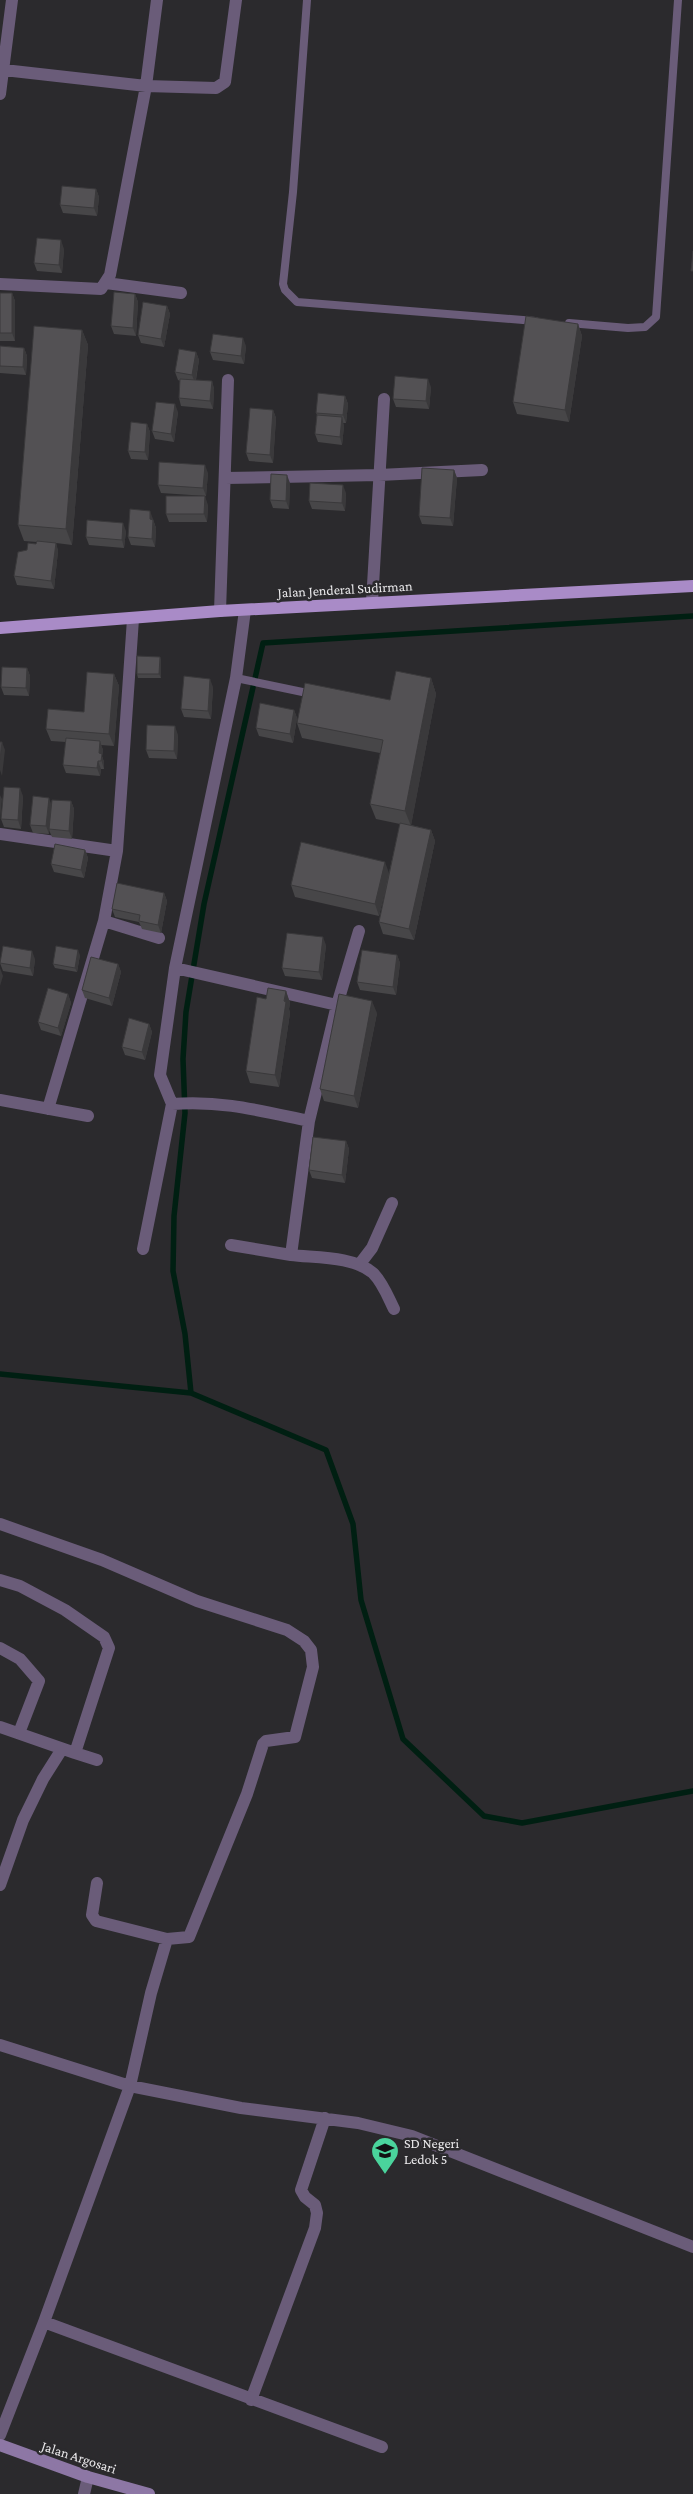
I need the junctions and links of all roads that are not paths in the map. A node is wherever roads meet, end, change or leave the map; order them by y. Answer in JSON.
{"nodes":[{"id":1,"x":12,"y":0,"type":"edge"},
{"id":2,"x":157,"y":0,"type":"edge"},
{"id":3,"x":236,"y":0,"type":"edge"},
{"id":4,"x":307,"y":0,"type":"edge"},
{"id":5,"x":678,"y":0,"type":"edge"},
{"id":6,"x":4,"y":70,"type":"junction"},
{"id":7,"x":146,"y":86,"type":"junction"},
{"id":8,"x":0,"y":94,"type":"edge"},
{"id":9,"x":106,"y":283,"type":"junction"},
{"id":10,"x":0,"y":284,"type":"edge"},
{"id":11,"x":181,"y":293,"type":"dead end"},
{"id":12,"x":540,"y":321,"type":"edge"},
{"id":13,"x":560,"y":322,"type":"edge"},
{"id":14,"x":228,"y":380,"type":"dead end"},
{"id":15,"x":384,"y":400,"type":"dead end"},
{"id":16,"x":482,"y":470,"type":"dead end"},
{"id":17,"x":379,"y":475,"type":"junction"},
{"id":18,"x":225,"y":478,"type":"junction"},
{"id":19,"x":693,"y":586,"type":"edge"},
{"id":20,"x":372,"y":602,"type":"junction"},
{"id":21,"x":245,"y":610,"type":"junction"},
{"id":22,"x":220,"y":611,"type":"junction"},
{"id":23,"x":132,"y":619,"type":"junction"},
{"id":24,"x":0,"y":628,"type":"edge"},
{"id":25,"x":236,"y":678,"type":"junction"},
{"id":26,"x":319,"y":696,"type":"edge"},
{"id":27,"x":0,"y":834,"type":"edge"},
{"id":28,"x":117,"y":852,"type":"junction"},
{"id":29,"x":104,"y":921,"type":"junction"},
{"id":30,"x":359,"y":931,"type":"dead end"},
{"id":31,"x":159,"y":938,"type":"dead end"},
{"id":32,"x":175,"y":968,"type":"junction"},
{"id":33,"x":337,"y":1005,"type":"junction"},
{"id":34,"x":0,"y":1100,"type":"edge"},
{"id":35,"x":177,"y":1103,"type":"junction"},
{"id":36,"x":48,"y":1109,"type":"junction"},
{"id":37,"x":88,"y":1116,"type":"dead end"},
{"id":38,"x":309,"y":1121,"type":"junction"},
{"id":39,"x":392,"y":1203,"type":"dead end"},
{"id":40,"x":231,"y":1245,"type":"dead end"},
{"id":41,"x":143,"y":1249,"type":"dead end"},
{"id":42,"x":291,"y":1255,"type":"junction"},
{"id":43,"x":359,"y":1265,"type":"junction"},
{"id":44,"x":394,"y":1310,"type":"dead end"},
{"id":45,"x":0,"y":1524,"type":"edge"},
{"id":46,"x":0,"y":1580,"type":"edge"},
{"id":47,"x":0,"y":1648,"type":"edge"},
{"id":48,"x":0,"y":1727,"type":"edge"},
{"id":49,"x":19,"y":1733,"type":"junction"},
{"id":50,"x":62,"y":1749,"type":"junction"},
{"id":51,"x":75,"y":1753,"type":"junction"},
{"id":52,"x":97,"y":1760,"type":"dead end"},
{"id":53,"x":4,"y":1860,"type":"edge"},
{"id":54,"x":97,"y":1883,"type":"dead end"},
{"id":55,"x":0,"y":1885,"type":"edge"},
{"id":56,"x":166,"y":1938,"type":"junction"},
{"id":57,"x":0,"y":2045,"type":"edge"},
{"id":58,"x":130,"y":2086,"type":"junction"},
{"id":59,"x":325,"y":2118,"type":"junction"},
{"id":60,"x":693,"y":2247,"type":"edge"},
{"id":61,"x":44,"y":2322,"type":"junction"},
{"id":62,"x":251,"y":2400,"type":"junction"},
{"id":63,"x":0,"y":2435,"type":"edge"},
{"id":64,"x":0,"y":2445,"type":"edge"},
{"id":65,"x":382,"y":2447,"type":"dead end"},
{"id":66,"x":88,"y":2477,"type":"junction"},
{"id":67,"x":84,"y":2494,"type":"edge"},
{"id":68,"x":149,"y":2494,"type":"edge"}],
"edges":[{"from":1,"to":6,"type":"street"},
{"from":2,"to":7,"type":"street"},
{"from":3,"to":7,"type":"street"},
{"from":4,"to":12,"type":"lane"},
{"from":5,"to":13,"type":"lane"},
{"from":6,"to":7,"type":"street"},
{"from":6,"to":8,"type":"street"},
{"from":7,"to":9,"type":"street"},
{"from":9,"to":10,"type":"street"},
{"from":9,"to":11,"type":"street"},
{"from":14,"to":18,"type":"street"},
{"from":15,"to":17,"type":"street"},
{"from":16,"to":17,"type":"street"},
{"from":17,"to":18,"type":"street"},
{"from":17,"to":20,"type":"street"},
{"from":18,"to":22,"type":"street"},
{"from":19,"to":20,"type":"main road","name":"Jalan Jenderal Sudirman"},
{"from":20,"to":21,"type":"main road","name":"Jalan Jenderal Sudirman"},
{"from":21,"to":22,"type":"main road","name":"Jalan Jenderal Sudirman"},
{"from":21,"to":25,"type":"street"},
{"from":22,"to":23,"type":"main road","name":"Jalan Jenderal Sudirman"},
{"from":23,"to":24,"type":"main road","name":"Jalan Jenderal Sudirman"},
{"from":23,"to":28,"type":"street"},
{"from":25,"to":26,"type":"lane"},
{"from":25,"to":32,"type":"street"},
{"from":27,"to":28,"type":"street"},
{"from":28,"to":29,"type":"street"},
{"from":29,"to":31,"type":"street"},
{"from":29,"to":36,"type":"street"},
{"from":30,"to":33,"type":"street"},
{"from":32,"to":33,"type":"street"},
{"from":32,"to":35,"type":"street"},
{"from":33,"to":38,"type":"street"},
{"from":34,"to":36,"type":"street"},
{"from":35,"to":38,"type":"street"},
{"from":35,"to":41,"type":"street"},
{"from":36,"to":37,"type":"street"},
{"from":38,"to":42,"type":"street"},
{"from":39,"to":43,"type":"street"},
{"from":40,"to":42,"type":"street"},
{"from":42,"to":43,"type":"street"},
{"from":43,"to":44,"type":"street"},
{"from":45,"to":56,"type":"street"},
{"from":46,"to":51,"type":"street"},
{"from":47,"to":49,"type":"street"},
{"from":48,"to":49,"type":"street"},
{"from":49,"to":50,"type":"street"},
{"from":50,"to":51,"type":"street"},
{"from":50,"to":53,"type":"street"},
{"from":51,"to":52,"type":"street"},
{"from":53,"to":55,"type":"street"},
{"from":54,"to":56,"type":"street"},
{"from":56,"to":58,"type":"street"},
{"from":57,"to":58,"type":"street"},
{"from":58,"to":59,"type":"street"},
{"from":58,"to":61,"type":"street"},
{"from":59,"to":60,"type":"street"},
{"from":59,"to":62,"type":"street"},
{"from":61,"to":62,"type":"street"},
{"from":61,"to":63,"type":"street"},
{"from":62,"to":65,"type":"street"},
{"from":64,"to":66,"type":"street","name":"Jalan Argosari"},
{"from":66,"to":67,"type":"street"},
{"from":66,"to":68,"type":"street","name":"Jalan Argosari"}]}
